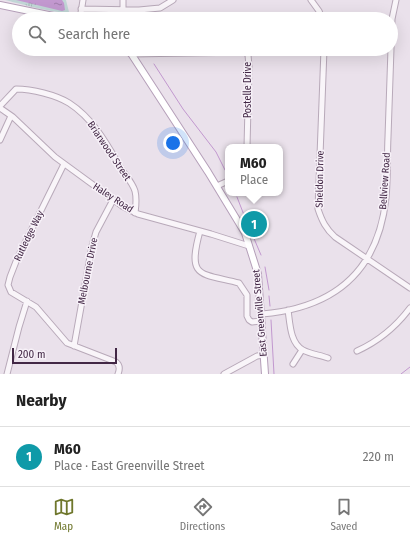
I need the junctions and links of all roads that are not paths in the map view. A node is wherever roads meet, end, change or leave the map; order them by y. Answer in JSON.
{"nodes":[{"id":1,"x":83,"y":0,"type":"edge"},
{"id":2,"x":123,"y":0,"type":"edge"},
{"id":3,"x":173,"y":0,"type":"edge"},
{"id":4,"x":311,"y":0,"type":"edge"},
{"id":5,"x":396,"y":0,"type":"edge"},
{"id":6,"x":0,"y":5,"type":"edge"},
{"id":7,"x":81,"y":9,"type":"junction"},
{"id":8,"x":123,"y":9,"type":"junction"},
{"id":9,"x":34,"y":12,"type":"edge"},
{"id":10,"x":81,"y":12,"type":"edge"},
{"id":11,"x":319,"y":12,"type":"edge"},
{"id":12,"x":393,"y":12,"type":"edge"},
{"id":13,"x":132,"y":56,"type":"edge"},
{"id":14,"x":248,"y":56,"type":"edge"},
{"id":15,"x":324,"y":56,"type":"edge"},
{"id":16,"x":391,"y":56,"type":"edge"},
{"id":17,"x":0,"y":107,"type":"edge"},
{"id":18,"x":11,"y":116,"type":"junction"},
{"id":19,"x":0,"y":140,"type":"edge"},
{"id":20,"x":247,"y":144,"type":"edge"},
{"id":21,"x":64,"y":164,"type":"junction"},
{"id":22,"x":225,"y":182,"type":"edge"},
{"id":23,"x":217,"y":186,"type":"junction"},
{"id":24,"x":113,"y":200,"type":"junction"},
{"id":25,"x":135,"y":213,"type":"junction"},
{"id":26,"x":200,"y":231,"type":"junction"},
{"id":27,"x":249,"y":246,"type":"junction"},
{"id":28,"x":366,"y":259,"type":"junction"},
{"id":29,"x":410,"y":288,"type":"edge"},
{"id":30,"x":26,"y":301,"type":"junction"},
{"id":31,"x":410,"y":308,"type":"edge"},
{"id":32,"x":288,"y":310,"type":"junction"},
{"id":33,"x":262,"y":314,"type":"junction"},
{"id":34,"x":262,"y":321,"type":"junction"},
{"id":35,"x":74,"y":346,"type":"junction"},
{"id":36,"x":302,"y":350,"type":"junction"},
{"id":37,"x":357,"y":351,"type":"dead end"},
{"id":38,"x":264,"y":355,"type":"junction"},
{"id":39,"x":328,"y":358,"type":"dead end"},
{"id":40,"x":293,"y":364,"type":"dead end"},
{"id":41,"x":7,"y":374,"type":"edge"},
{"id":42,"x":118,"y":374,"type":"edge"},
{"id":43,"x":224,"y":374,"type":"edge"},
{"id":44,"x":265,"y":374,"type":"edge"}],
"edges":[{"from":1,"to":7,"type":"street"},
{"from":2,"to":8,"type":"street"},
{"from":3,"to":8,"type":"street"},
{"from":4,"to":11,"type":"street"},
{"from":5,"to":12,"type":"street","name":"Bellview Road"},
{"from":6,"to":9,"type":"main road"},
{"from":7,"to":8,"type":"street"},
{"from":7,"to":10,"type":"street"},
{"from":13,"to":23,"type":"main road","name":"East Greenville Street"},
{"from":14,"to":20,"type":"street","name":"Postelle Drive"},
{"from":15,"to":28,"type":"street","name":"Sheldon Drive"},
{"from":16,"to":28,"type":"street","name":"Bellview Road"},
{"from":17,"to":18,"type":"street","name":"Haley Road"},
{"from":17,"to":25,"type":"street","name":"Briarwood Street"},
{"from":18,"to":19,"type":"street"},
{"from":18,"to":21,"type":"street","name":"Haley Road"},
{"from":21,"to":24,"type":"street","name":"Haley Road"},
{"from":21,"to":30,"type":"street","name":"Rutledge Way"},
{"from":22,"to":23,"type":"street"},
{"from":23,"to":27,"type":"main road","name":"East Greenville Street"},
{"from":24,"to":25,"type":"street","name":"Haley Road"},
{"from":24,"to":35,"type":"street","name":"Melbourne Drive"},
{"from":25,"to":26,"type":"street","name":"Haley Road"},
{"from":26,"to":27,"type":"street","name":"Haley Road"},
{"from":26,"to":34,"type":"street"},
{"from":27,"to":33,"type":"main road","name":"East Greenville Street"},
{"from":28,"to":29,"type":"street","name":"Sheldon Drive"},
{"from":28,"to":32,"type":"street","name":"Bellview Road"},
{"from":30,"to":35,"type":"street"},
{"from":30,"to":41,"type":"street"},
{"from":31,"to":37,"type":"street"},
{"from":32,"to":33,"type":"street","name":"Bellview Road"},
{"from":32,"to":36,"type":"street"},
{"from":33,"to":34,"type":"main road","name":"East Greenville Street"},
{"from":34,"to":38,"type":"main road","name":"East Greenville Street"},
{"from":35,"to":42,"type":"street"},
{"from":36,"to":39,"type":"street"},
{"from":36,"to":40,"type":"street"},
{"from":38,"to":43,"type":"street"},
{"from":38,"to":44,"type":"main road","name":"East Greenville Street"}]}
